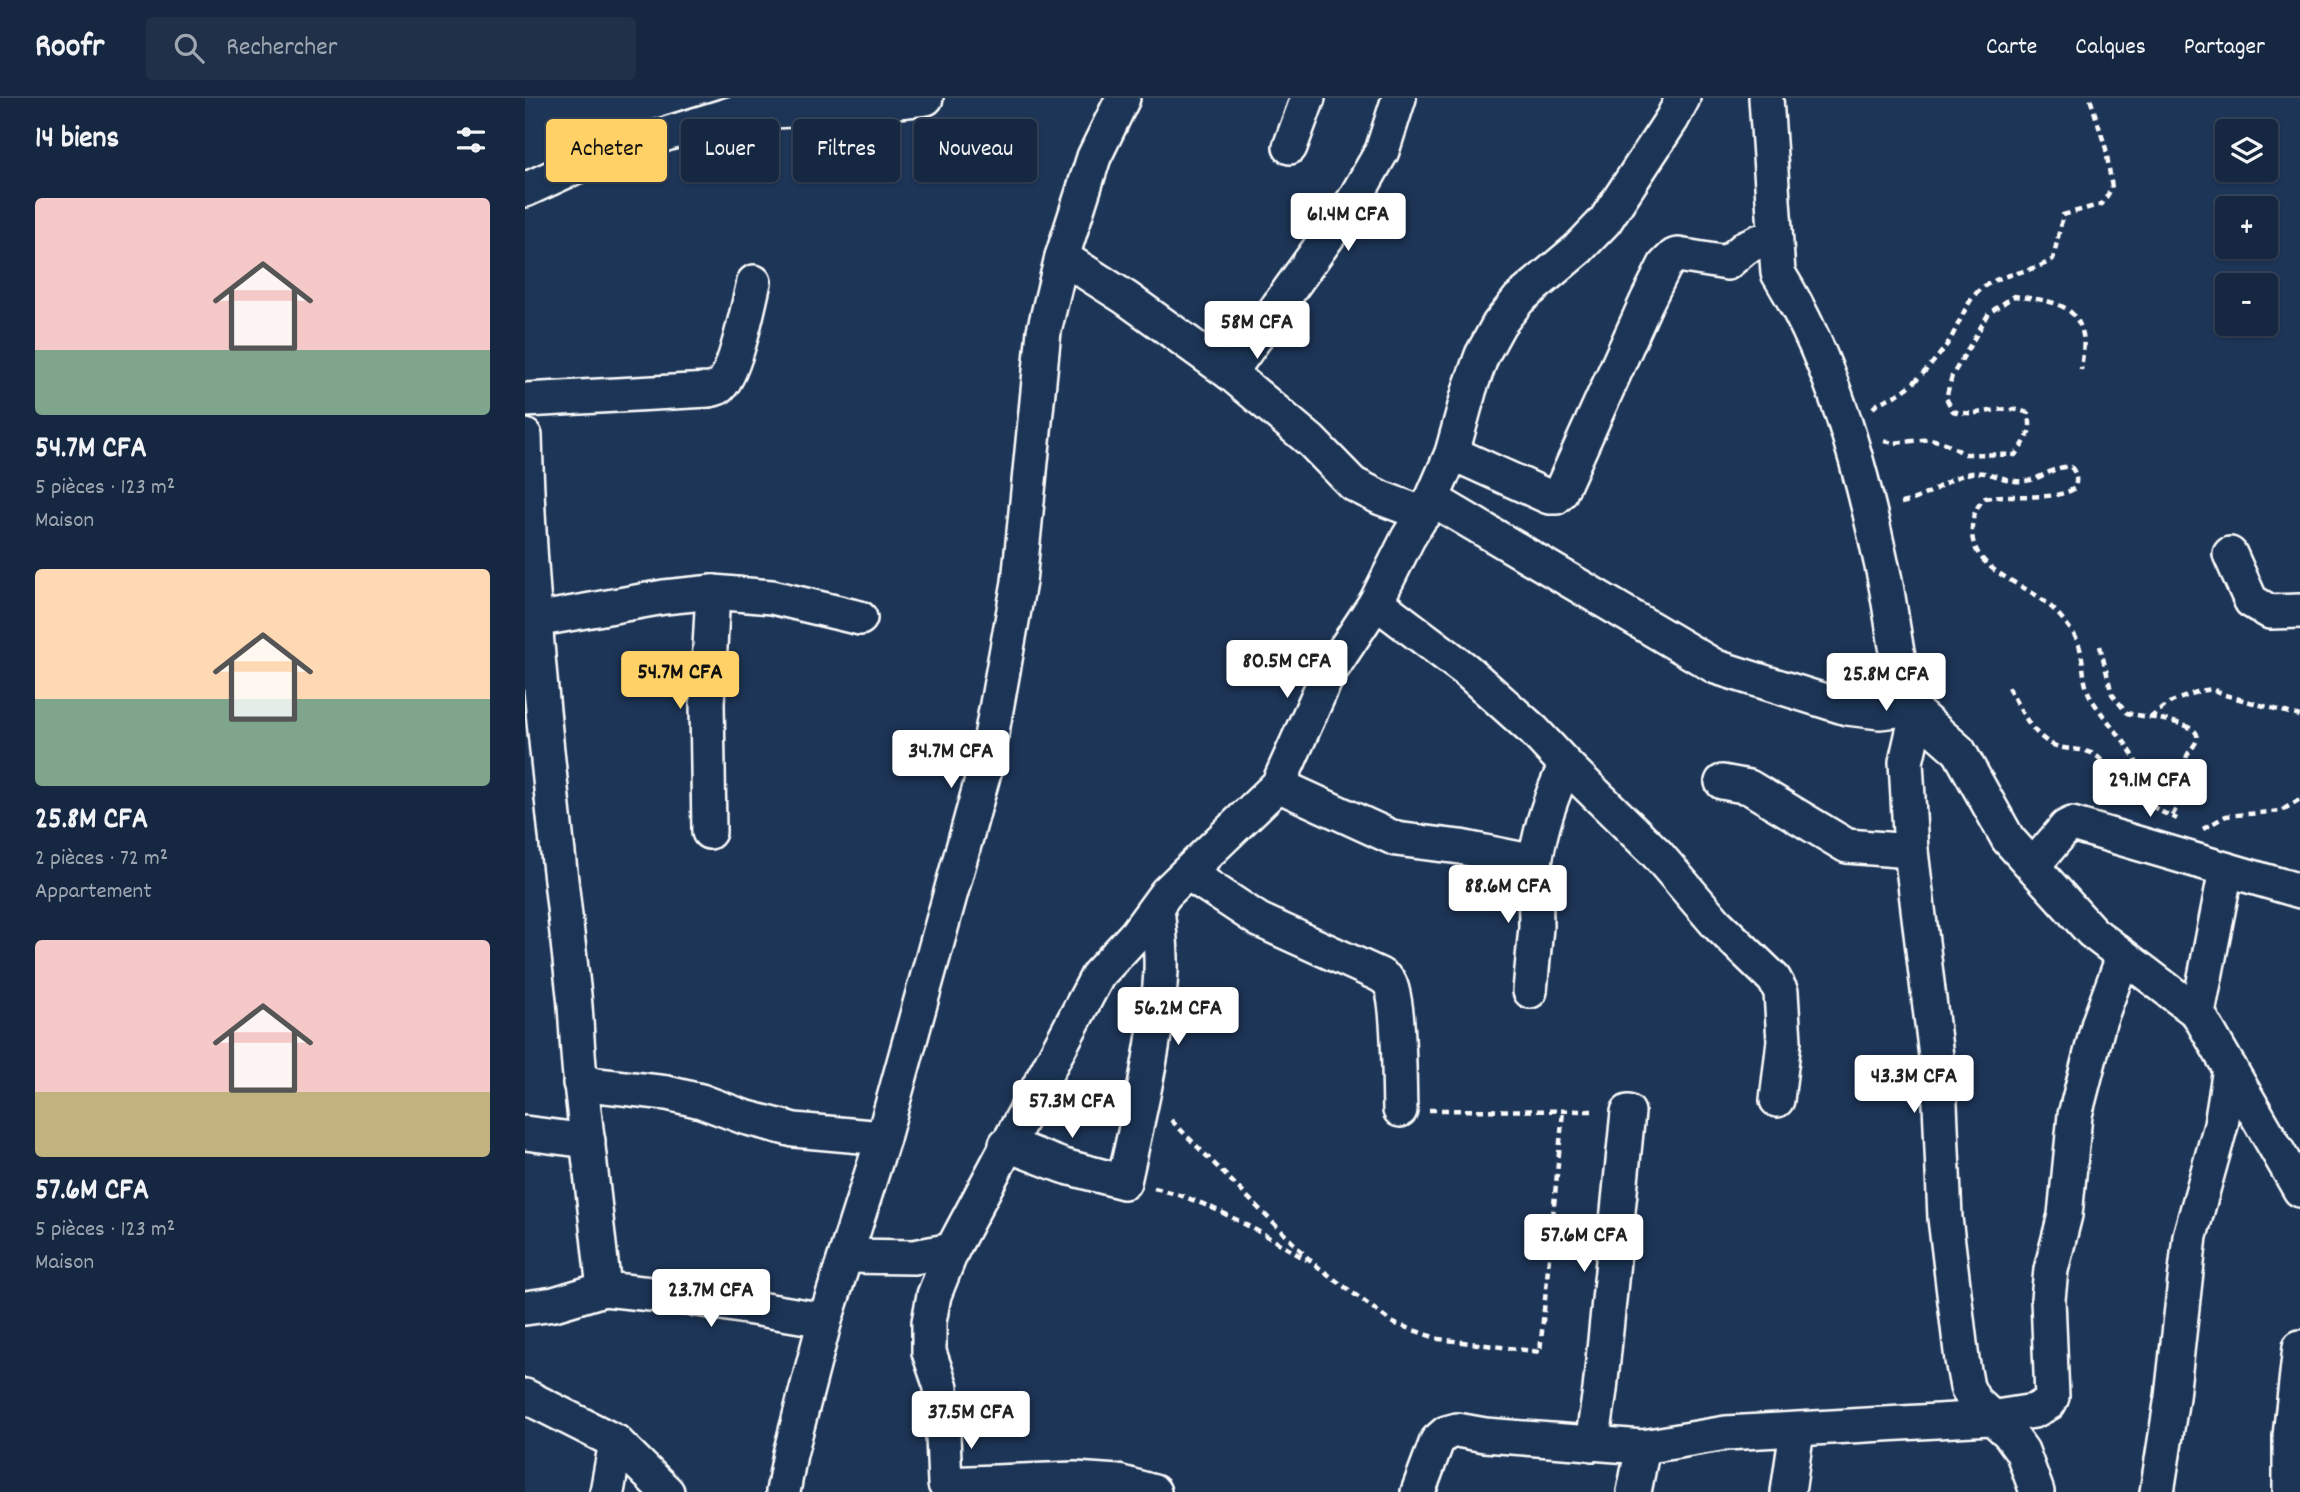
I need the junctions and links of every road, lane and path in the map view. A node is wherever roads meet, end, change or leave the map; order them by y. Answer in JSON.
{"nodes":[{"id":1,"x":926,"y":98,"type":"edge"},
{"id":2,"x":1123,"y":98,"type":"edge"},
{"id":3,"x":1308,"y":98,"type":"edge"},
{"id":4,"x":1399,"y":98,"type":"edge"},
{"id":5,"x":1683,"y":98,"type":"edge"},
{"id":6,"x":1766,"y":98,"type":"edge"},
{"id":7,"x":2090,"y":98,"type":"edge"},
{"id":8,"x":876,"y":101,"type":"edge"},
{"id":9,"x":736,"y":106,"type":"edge"},
{"id":10,"x":1290,"y":147,"type":"dead end"},
{"id":11,"x":525,"y":190,"type":"edge"},
{"id":12,"x":1775,"y":240,"type":"junction"},
{"id":13,"x":1062,"y":257,"type":"junction"},
{"id":14,"x":754,"y":282,"type":"dead end"},
{"id":15,"x":2081,"y":370,"type":"dead end"},
{"id":16,"x":1230,"y":373,"type":"junction"},
{"id":17,"x":525,"y":400,"type":"edge"},
{"id":18,"x":1871,"y":411,"type":"dead end"},
{"id":19,"x":525,"y":436,"type":"edge"},
{"id":20,"x":1880,"y":440,"type":"dead end"},
{"id":21,"x":1452,"y":453,"type":"junction"},
{"id":22,"x":1428,"y":507,"type":"junction"},
{"id":23,"x":1868,"y":507,"type":"junction"},
{"id":24,"x":526,"y":539,"type":"edge"},
{"id":25,"x":2230,"y":554,"type":"dead end"},
{"id":26,"x":713,"y":592,"type":"junction"},
{"id":27,"x":1376,"y":602,"type":"junction"},
{"id":28,"x":2300,"y":611,"type":"edge"},
{"id":29,"x":860,"y":618,"type":"dead end"},
{"id":30,"x":535,"y":620,"type":"junction"},
{"id":31,"x":2101,"y":646,"type":"dead end"},
{"id":32,"x":531,"y":659,"type":"edge"},
{"id":33,"x":2008,"y":687,"type":"dead end"},
{"id":34,"x":1915,"y":711,"type":"junction"},
{"id":35,"x":2300,"y":716,"type":"edge"},
{"id":36,"x":2150,"y":719,"type":"junction"},
{"id":37,"x":1566,"y":765,"type":"junction"},
{"id":38,"x":537,"y":782,"type":"edge"},
{"id":39,"x":1722,"y":782,"type":"dead end"},
{"id":40,"x":1279,"y":785,"type":"junction"},
{"id":41,"x":2300,"y":799,"type":"edge"},
{"id":42,"x":2123,"y":810,"type":"dead end"},
{"id":43,"x":2159,"y":811,"type":"junction"},
{"id":44,"x":2147,"y":813,"type":"dead end"},
{"id":45,"x":2172,"y":816,"type":"junction"},
{"id":46,"x":2184,"y":823,"type":"dead end"},
{"id":47,"x":2193,"y":830,"type":"dead end"},
{"id":48,"x":709,"y":832,"type":"dead end"},
{"id":49,"x":1911,"y":851,"type":"junction"},
{"id":50,"x":1535,"y":862,"type":"junction"},
{"id":51,"x":2033,"y":866,"type":"junction"},
{"id":52,"x":2226,"y":870,"type":"junction"},
{"id":53,"x":1188,"y":873,"type":"junction"},
{"id":54,"x":2300,"y":891,"type":"edge"},
{"id":55,"x":1157,"y":907,"type":"junction"},
{"id":56,"x":2123,"y":957,"type":"junction"},
{"id":57,"x":1530,"y":991,"type":"dead end"},
{"id":58,"x":2198,"y":1013,"type":"junction"},
{"id":59,"x":2230,"y":1068,"type":"junction"},
{"id":60,"x":580,"y":1083,"type":"junction"},
{"id":61,"x":1143,"y":1091,"type":"junction"},
{"id":62,"x":1777,"y":1100,"type":"dead end"},
{"id":63,"x":1400,"y":1110,"type":"joint"},
{"id":64,"x":1563,"y":1111,"type":"junction"},
{"id":65,"x":1595,"y":1111,"type":"dead end"},
{"id":66,"x":1628,"y":1112,"type":"dead end"},
{"id":67,"x":525,"y":1133,"type":"edge"},
{"id":68,"x":883,"y":1138,"type":"junction"},
{"id":69,"x":588,"y":1141,"type":"junction"},
{"id":70,"x":1006,"y":1144,"type":"junction"},
{"id":71,"x":1124,"y":1182,"type":"junction"},
{"id":72,"x":2300,"y":1191,"type":"edge"},
{"id":73,"x":952,"y":1250,"type":"junction"},
{"id":74,"x":846,"y":1256,"type":"junction"},
{"id":75,"x":1314,"y":1264,"type":"junction"},
{"id":76,"x":604,"y":1289,"type":"junction"},
{"id":77,"x":525,"y":1308,"type":"edge"},
{"id":78,"x":825,"y":1320,"type":"junction"},
{"id":79,"x":2300,"y":1347,"type":"edge"},
{"id":80,"x":527,"y":1407,"type":"edge"},
{"id":81,"x":1990,"y":1418,"type":"junction"},
{"id":82,"x":1797,"y":1430,"type":"junction"},
{"id":83,"x":616,"y":1442,"type":"junction"},
{"id":84,"x":1591,"y":1444,"type":"junction"},
{"id":85,"x":1643,"y":1447,"type":"junction"},
{"id":86,"x":944,"y":1488,"type":"edge"},
{"id":87,"x":607,"y":1492,"type":"edge"},
{"id":88,"x":667,"y":1492,"type":"edge"},
{"id":89,"x":783,"y":1492,"type":"edge"},
{"id":90,"x":1154,"y":1492,"type":"edge"},
{"id":91,"x":1418,"y":1492,"type":"edge"},
{"id":92,"x":1634,"y":1492,"type":"edge"},
{"id":93,"x":1788,"y":1492,"type":"edge"},
{"id":94,"x":2038,"y":1492,"type":"edge"},
{"id":95,"x":2157,"y":1492,"type":"edge"},
{"id":96,"x":2290,"y":1492,"type":"edge"}],
"edges":[{"from":1,"to":8,"type":"street"},
{"from":2,"to":13,"type":"street"},
{"from":3,"to":10,"type":"street"},
{"from":4,"to":16,"type":"street"},
{"from":5,"to":21,"type":"street"},
{"from":6,"to":12,"type":"street"},
{"from":7,"to":18,"type":"path"},
{"from":8,"to":9,"type":"street"},
{"from":9,"to":11,"type":"street"},
{"from":12,"to":21,"type":"street"},
{"from":12,"to":23,"type":"street"},
{"from":13,"to":16,"type":"street"},
{"from":13,"to":68,"type":"street"},
{"from":14,"to":17,"type":"street"},
{"from":15,"to":20,"type":"path"},
{"from":16,"to":22,"type":"street"},
{"from":19,"to":24,"type":"street"},
{"from":21,"to":22,"type":"street"},
{"from":22,"to":27,"type":"street"},
{"from":22,"to":34,"type":"street"},
{"from":23,"to":34,"type":"street"},
{"from":23,"to":43,"type":"path"},
{"from":24,"to":30,"type":"street"},
{"from":25,"to":28,"type":"street"},
{"from":26,"to":29,"type":"street"},
{"from":26,"to":30,"type":"street"},
{"from":26,"to":48,"type":"street"},
{"from":27,"to":37,"type":"street"},
{"from":27,"to":40,"type":"street"},
{"from":30,"to":32,"type":"street"},
{"from":31,"to":36,"type":"path"},
{"from":32,"to":38,"type":"street"},
{"from":33,"to":42,"type":"path"},
{"from":34,"to":49,"type":"street"},
{"from":34,"to":51,"type":"street"},
{"from":35,"to":36,"type":"path"},
{"from":36,"to":45,"type":"path"},
{"from":37,"to":50,"type":"street"},
{"from":37,"to":62,"type":"street"},
{"from":38,"to":60,"type":"street"},
{"from":39,"to":49,"type":"street"},
{"from":40,"to":50,"type":"street"},
{"from":40,"to":53,"type":"street"},
{"from":41,"to":47,"type":"path"},
{"from":43,"to":44,"type":"path"},
{"from":43,"to":45,"type":"path"},
{"from":45,"to":46,"type":"path"},
{"from":49,"to":81,"type":"street"},
{"from":50,"to":57,"type":"street"},
{"from":51,"to":52,"type":"street"},
{"from":51,"to":56,"type":"street"},
{"from":52,"to":54,"type":"street"},
{"from":52,"to":58,"type":"street"},
{"from":53,"to":55,"type":"street"},
{"from":53,"to":63,"type":"street"},
{"from":55,"to":61,"type":"street"},
{"from":55,"to":70,"type":"street"},
{"from":56,"to":58,"type":"street"},
{"from":56,"to":81,"type":"street"},
{"from":58,"to":59,"type":"street"},
{"from":59,"to":72,"type":"street"},
{"from":59,"to":95,"type":"street"},
{"from":60,"to":68,"type":"street"},
{"from":60,"to":69,"type":"street"},
{"from":61,"to":71,"type":"street"},
{"from":61,"to":75,"type":"path"},
{"from":63,"to":64,"type":"path"},
{"from":64,"to":65,"type":"path"},
{"from":64,"to":75,"type":"path"},
{"from":66,"to":84,"type":"street"},
{"from":67,"to":69,"type":"street"},
{"from":68,"to":74,"type":"street"},
{"from":69,"to":76,"type":"street"},
{"from":70,"to":71,"type":"street"},
{"from":70,"to":73,"type":"street"},
{"from":71,"to":75,"type":"path"},
{"from":73,"to":74,"type":"street"},
{"from":73,"to":86,"type":"street"},
{"from":74,"to":78,"type":"street"},
{"from":76,"to":77,"type":"street"},
{"from":76,"to":78,"type":"street"},
{"from":78,"to":89,"type":"street"},
{"from":79,"to":96,"type":"street"},
{"from":80,"to":83,"type":"street"},
{"from":81,"to":82,"type":"street"},
{"from":81,"to":94,"type":"street"},
{"from":82,"to":85,"type":"street"},
{"from":82,"to":93,"type":"street"},
{"from":83,"to":87,"type":"street"},
{"from":83,"to":88,"type":"street"},
{"from":84,"to":85,"type":"street"},
{"from":84,"to":91,"type":"street"},
{"from":85,"to":92,"type":"street"},
{"from":86,"to":90,"type":"street"}]}
